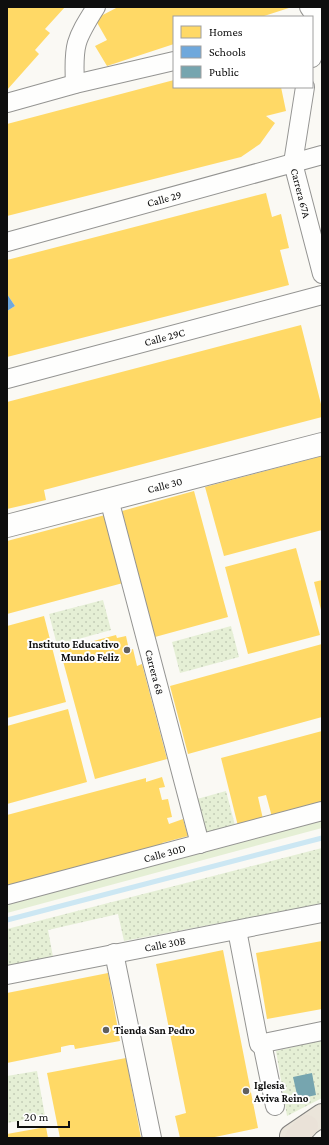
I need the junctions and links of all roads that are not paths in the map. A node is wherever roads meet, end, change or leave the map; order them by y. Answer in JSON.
{"nodes":[{"id":1,"x":96,"y":7,"type":"edge"},
{"id":2,"x":309,"y":7,"type":"edge"},
{"id":3,"x":322,"y":26,"type":"edge"},
{"id":4,"x":313,"y":55,"type":"edge"},
{"id":5,"x":173,"y":61,"type":"edge"},
{"id":6,"x":76,"y":84,"type":"junction"},
{"id":7,"x":305,"y":88,"type":"edge"},
{"id":8,"x":7,"y":103,"type":"edge"},
{"id":9,"x":322,"y":155,"type":"edge"},
{"id":10,"x":294,"y":163,"type":"junction"},
{"id":11,"x":7,"y":242,"type":"edge"},
{"id":12,"x":322,"y":274,"type":"edge"},
{"id":13,"x":322,"y":295,"type":"edge"},
{"id":14,"x":7,"y":379,"type":"edge"},
{"id":15,"x":322,"y":444,"type":"edge"},
{"id":16,"x":109,"y":499,"type":"junction"},
{"id":17,"x":7,"y":526,"type":"edge"},
{"id":18,"x":322,"y":811,"type":"edge"},
{"id":19,"x":200,"y":844,"type":"junction"},
{"id":20,"x":7,"y":895,"type":"edge"},
{"id":21,"x":322,"y":913,"type":"edge"},
{"id":22,"x":237,"y":930,"type":"junction"},
{"id":23,"x":114,"y":953,"type":"junction"},
{"id":24,"x":7,"y":975,"type":"edge"},
{"id":25,"x":322,"y":1031,"type":"edge"},
{"id":26,"x":261,"y":1043,"type":"junction"},
{"id":27,"x":275,"y":1106,"type":"dead end"},
{"id":28,"x":308,"y":1126,"type":"edge"},
{"id":29,"x":152,"y":1138,"type":"edge"},
{"id":30,"x":288,"y":1138,"type":"edge"}],
"edges":[{"from":1,"to":6,"type":"street"},
{"from":2,"to":3,"type":"street"},
{"from":3,"to":4,"type":"street"},
{"from":5,"to":6,"type":"street"},
{"from":6,"to":8,"type":"street"},
{"from":7,"to":10,"type":"street","name":"Carrera 67A"},
{"from":9,"to":10,"type":"street","name":"Calle 29"},
{"from":10,"to":11,"type":"street","name":"Calle 29"},
{"from":10,"to":12,"type":"street","name":"Carrera 67A"},
{"from":13,"to":14,"type":"street","name":"Calle 29C"},
{"from":15,"to":16,"type":"street","name":"Calle 30"},
{"from":16,"to":17,"type":"street","name":"Calle 30"},
{"from":16,"to":19,"type":"street","name":"Carrera 68"},
{"from":18,"to":19,"type":"street","name":"Calle 30D"},
{"from":19,"to":20,"type":"street","name":"Calle 30D"},
{"from":21,"to":22,"type":"street","name":"Calle 30B"},
{"from":22,"to":23,"type":"street","name":"Calle 30B"},
{"from":22,"to":26,"type":"street"},
{"from":23,"to":24,"type":"street","name":"Calle 30B"},
{"from":23,"to":29,"type":"street"},
{"from":25,"to":26,"type":"street"},
{"from":26,"to":27,"type":"street"},
{"from":28,"to":30,"type":"main road"}]}
